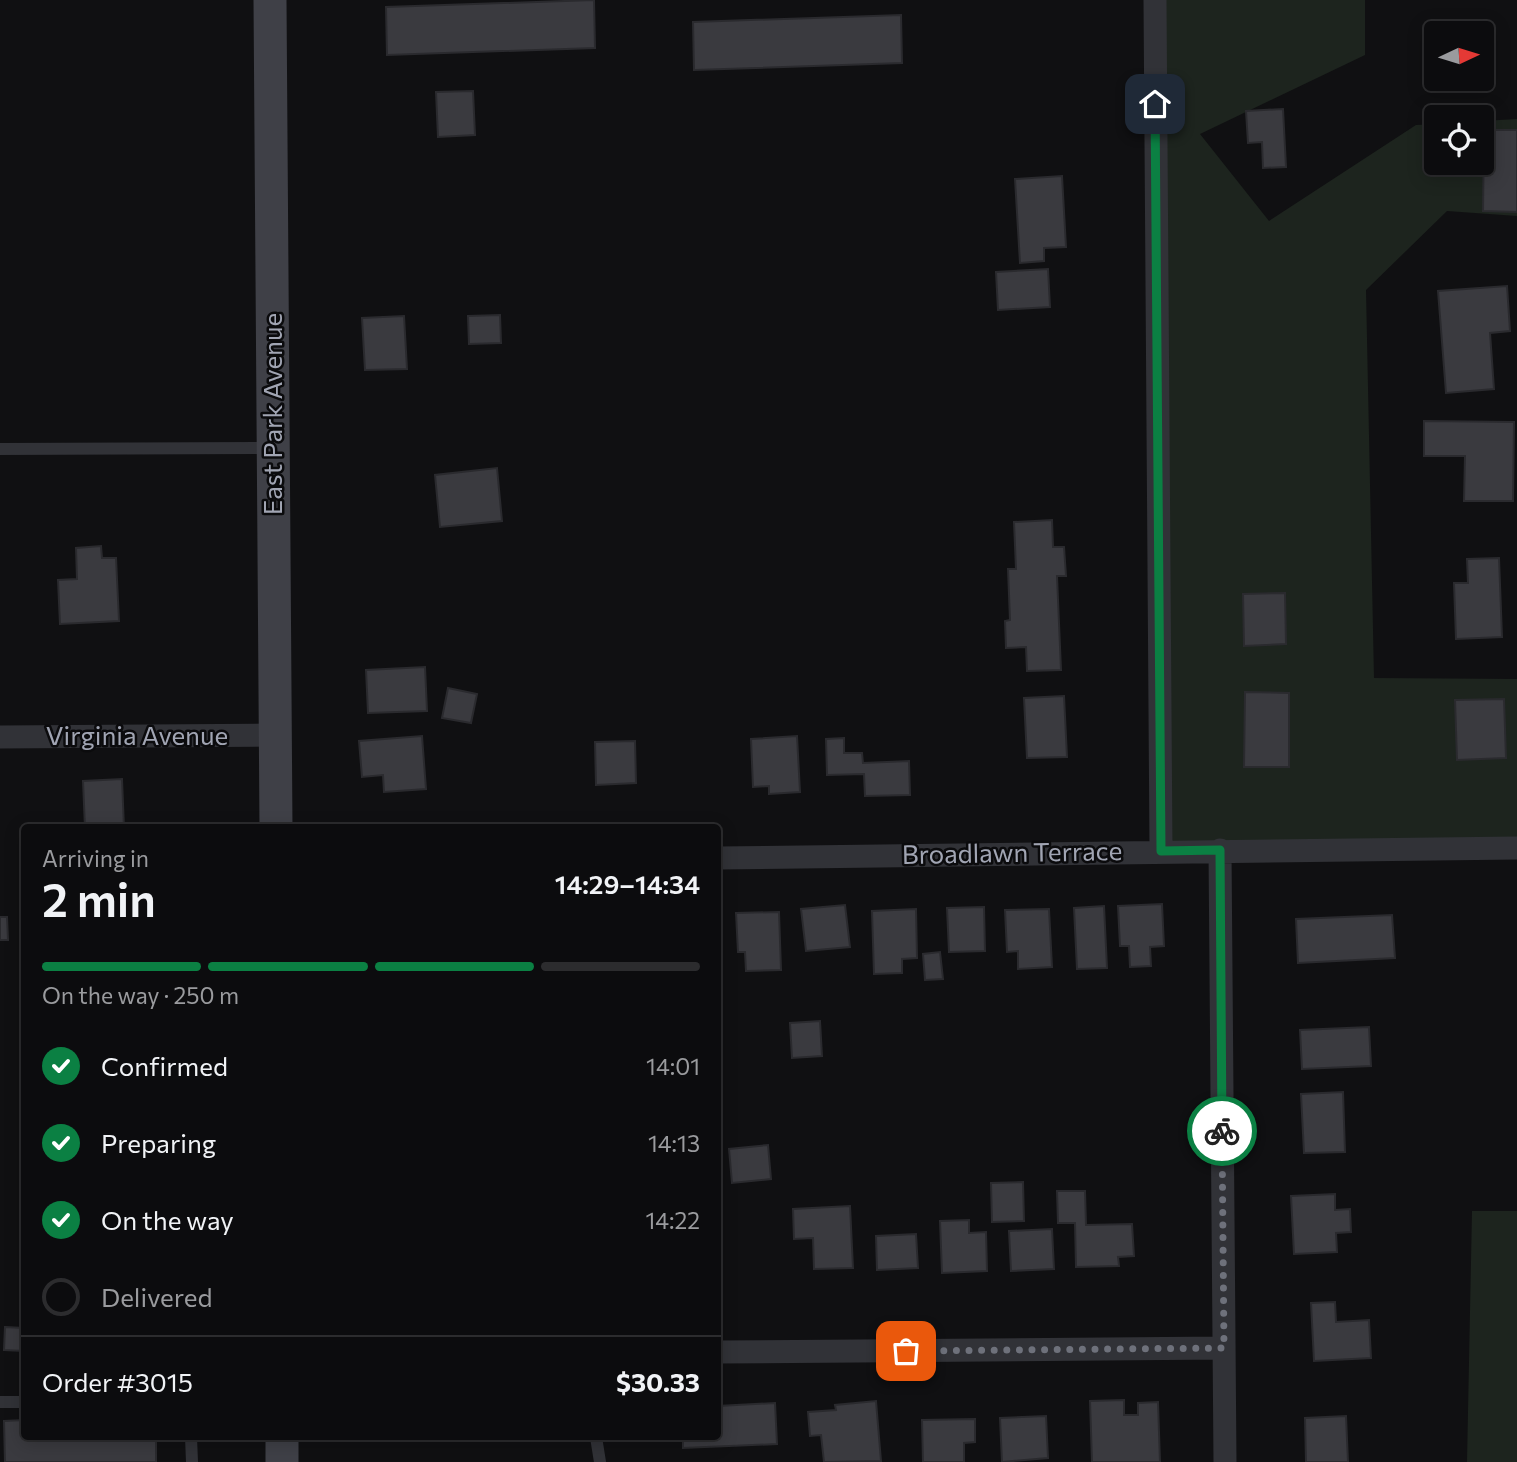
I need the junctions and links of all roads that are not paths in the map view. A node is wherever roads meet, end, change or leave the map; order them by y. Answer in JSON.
{"nodes":[{"id":1,"x":270,"y":0,"type":"edge"},
{"id":2,"x":1155,"y":0,"type":"edge"},
{"id":3,"x":273,"y":448,"type":"junction"},
{"id":4,"x":0,"y":449,"type":"edge"},
{"id":5,"x":274,"y":735,"type":"junction"},
{"id":6,"x":0,"y":737,"type":"edge"},
{"id":7,"x":276,"y":824,"type":"edge"},
{"id":8,"x":1517,"y":848,"type":"edge"},
{"id":9,"x":1220,"y":850,"type":"junction"},
{"id":10,"x":1161,"y":851,"type":"junction"},
{"id":11,"x":721,"y":858,"type":"edge"},
{"id":12,"x":1224,"y":1348,"type":"junction"},
{"id":13,"x":721,"y":1352,"type":"edge"},
{"id":14,"x":0,"y":1402,"type":"edge"},
{"id":15,"x":21,"y":1402,"type":"edge"},
{"id":16,"x":191,"y":1440,"type":"edge"},
{"id":17,"x":282,"y":1440,"type":"edge"},
{"id":18,"x":596,"y":1440,"type":"edge"},
{"id":19,"x":192,"y":1462,"type":"edge"},
{"id":20,"x":282,"y":1462,"type":"edge"},
{"id":21,"x":600,"y":1462,"type":"edge"},
{"id":22,"x":1225,"y":1462,"type":"edge"}],
"edges":[{"from":1,"to":3,"type":"main road","name":"East Park Avenue"},
{"from":2,"to":10,"type":"street"},
{"from":3,"to":4,"type":"lane"},
{"from":3,"to":5,"type":"main road","name":"East Park Avenue"},
{"from":5,"to":6,"type":"street","name":"Virginia Avenue"},
{"from":5,"to":7,"type":"main road","name":"East Park Avenue"},
{"from":8,"to":9,"type":"street","name":"Broadlawn Terrace"},
{"from":9,"to":10,"type":"street","name":"Broadlawn Terrace"},
{"from":9,"to":12,"type":"street"},
{"from":10,"to":11,"type":"street","name":"Broadlawn Terrace"},
{"from":12,"to":13,"type":"street"},
{"from":12,"to":22,"type":"street"},
{"from":14,"to":15,"type":"lane"},
{"from":16,"to":19,"type":"lane"},
{"from":17,"to":20,"type":"main road"},
{"from":18,"to":21,"type":"lane"}]}
